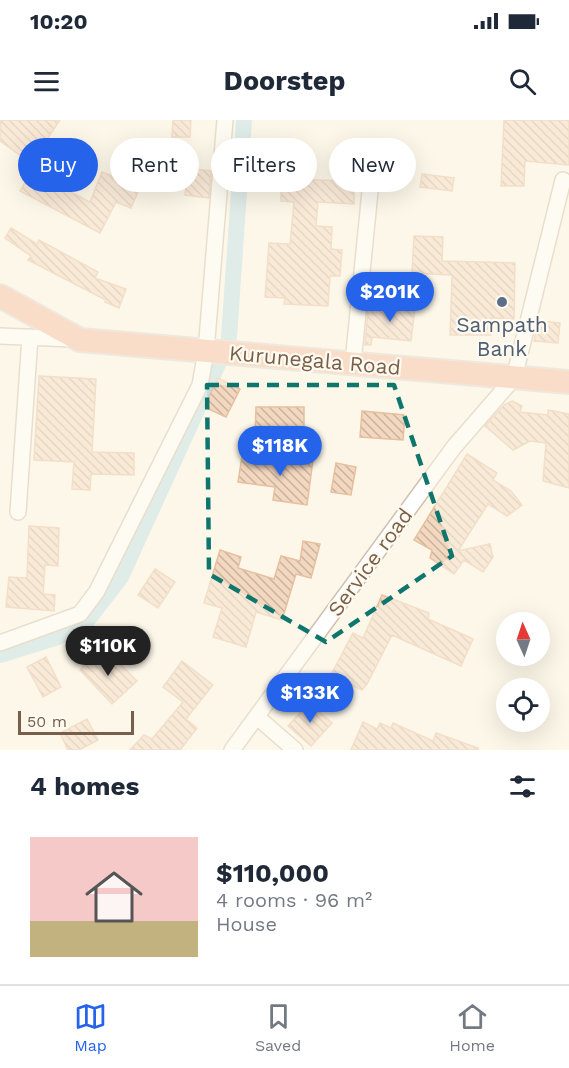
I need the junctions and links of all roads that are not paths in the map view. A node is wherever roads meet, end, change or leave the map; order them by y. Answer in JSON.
{"nodes":[{"id":1,"x":225,"y":120,"type":"edge"},
{"id":2,"x":563,"y":180,"type":"dead end"},
{"id":3,"x":369,"y":192,"type":"edge"},
{"id":4,"x":0,"y":296,"type":"edge"},
{"id":5,"x":0,"y":336,"type":"edge"},
{"id":6,"x":30,"y":337,"type":"junction"},
{"id":7,"x":80,"y":340,"type":"junction"},
{"id":8,"x":206,"y":351,"type":"junction"},
{"id":9,"x":354,"y":363,"type":"junction"},
{"id":10,"x":514,"y":378,"type":"junction"},
{"id":11,"x":569,"y":382,"type":"edge"},
{"id":12,"x":18,"y":512,"type":"dead end"},
{"id":13,"x":0,"y":643,"type":"edge"},
{"id":14,"x":257,"y":717,"type":"junction"},
{"id":15,"x":232,"y":750,"type":"edge"},
{"id":16,"x":295,"y":750,"type":"edge"}],
"edges":[{"from":1,"to":8,"type":"street"},
{"from":2,"to":10,"type":"street"},
{"from":3,"to":9,"type":"street"},
{"from":4,"to":7,"type":"highway","name":"Kurunegala Road"},
{"from":5,"to":6,"type":"street"},
{"from":6,"to":7,"type":"street"},
{"from":6,"to":12,"type":"street"},
{"from":7,"to":8,"type":"highway","name":"Kurunegala Road"},
{"from":8,"to":9,"type":"highway","name":"Kurunegala Road"},
{"from":8,"to":13,"type":"street"},
{"from":9,"to":10,"type":"highway","name":"Kurunegala Road"},
{"from":10,"to":11,"type":"highway","name":"Kurunegala Road"},
{"from":10,"to":14,"type":"street","name":"Service road"},
{"from":14,"to":15,"type":"street","name":"Service road"},
{"from":14,"to":16,"type":"street"}]}
